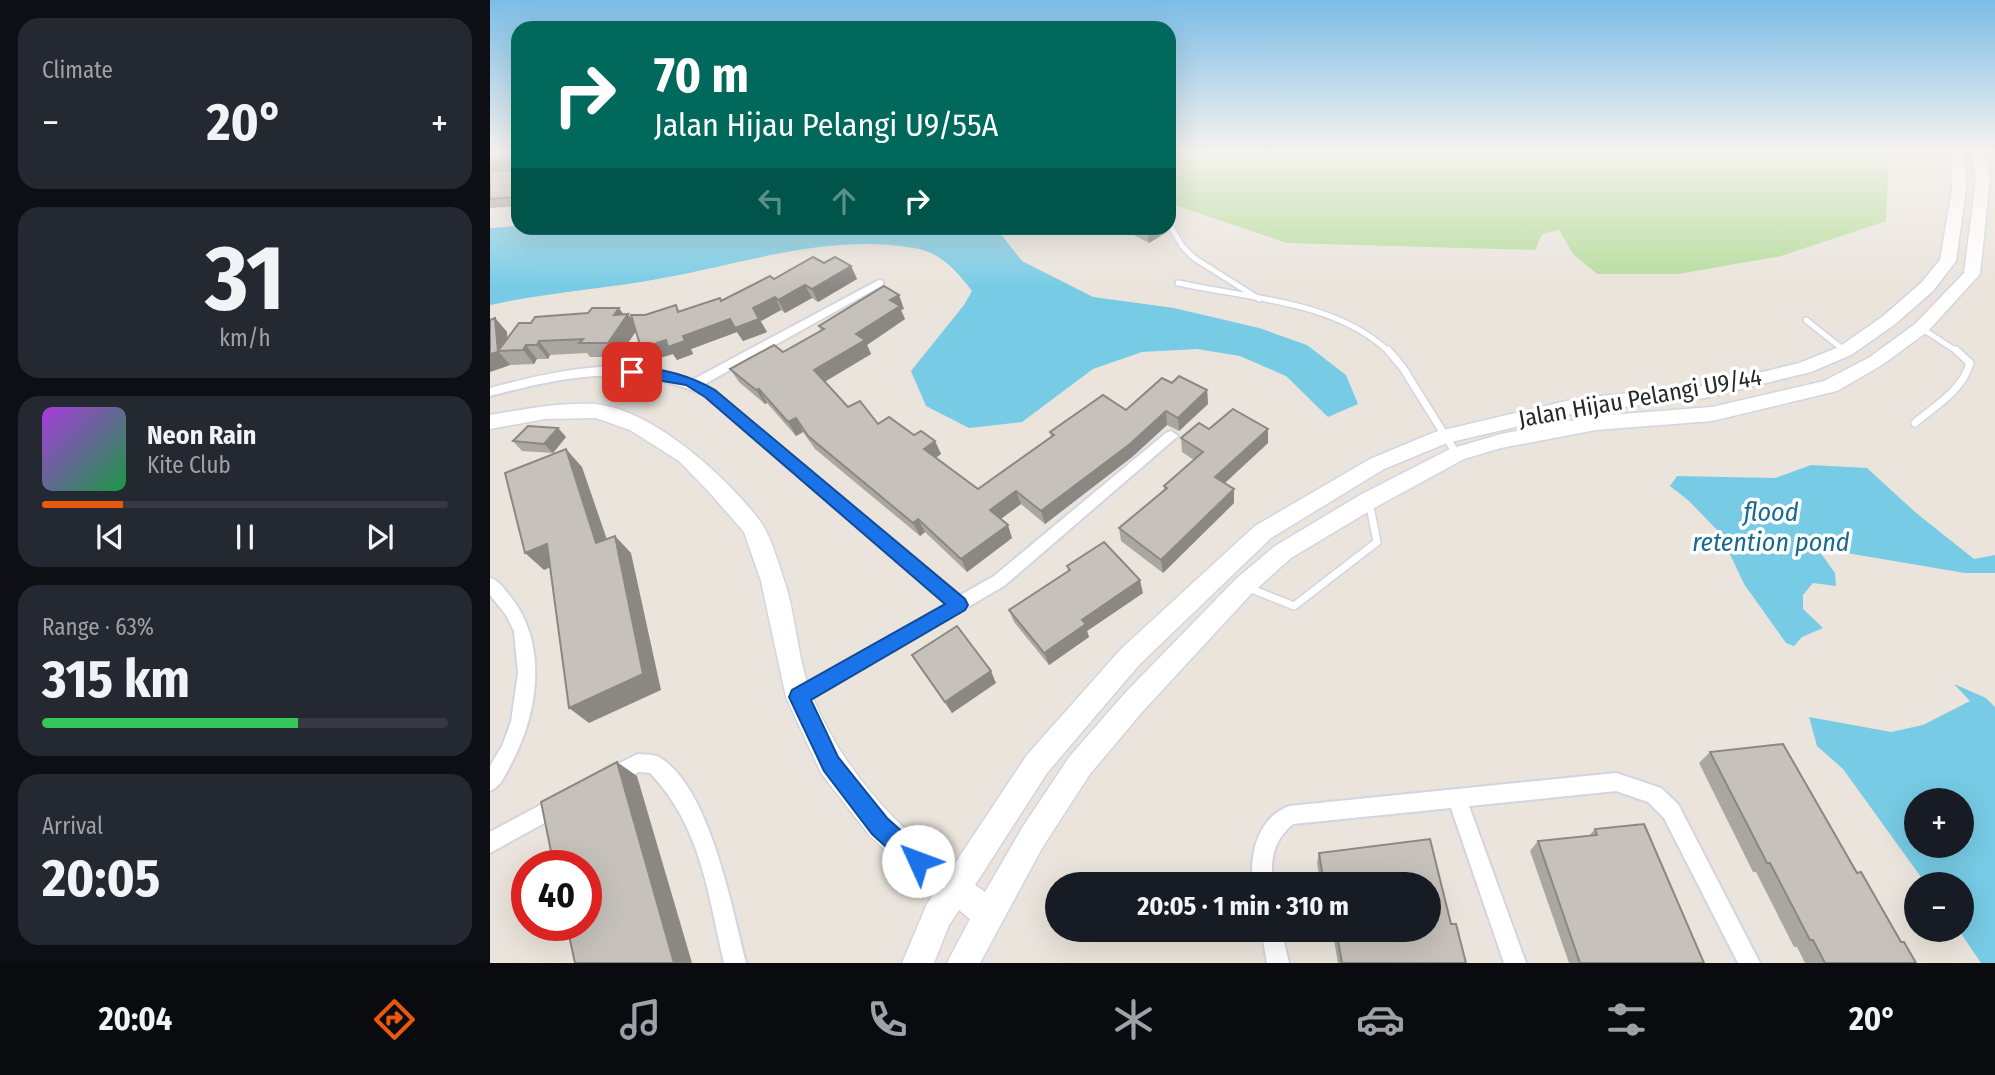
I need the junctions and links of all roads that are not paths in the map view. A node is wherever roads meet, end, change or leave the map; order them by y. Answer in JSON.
{"nodes":[{"id":1,"x":1958,"y":197,"type":"edge"},
{"id":2,"x":1981,"y":197,"type":"edge"},
{"id":3,"x":1176,"y":230,"type":"edge"},
{"id":4,"x":878,"y":283,"type":"dead end"},
{"id":5,"x":1178,"y":283,"type":"dead end"},
{"id":6,"x":1263,"y":301,"type":"junction"},
{"id":7,"x":1806,"y":320,"type":"dead end"},
{"id":8,"x":1921,"y":328,"type":"junction"},
{"id":9,"x":1845,"y":351,"type":"junction"},
{"id":10,"x":694,"y":384,"type":"junction"},
{"id":11,"x":490,"y":392,"type":"edge"},
{"id":12,"x":490,"y":422,"type":"edge"},
{"id":13,"x":1915,"y":423,"type":"dead end"},
{"id":14,"x":1171,"y":436,"type":"dead end"},
{"id":15,"x":1442,"y":437,"type":"junction"},
{"id":16,"x":1457,"y":454,"type":"junction"},
{"id":17,"x":1368,"y":501,"type":"junction"},
{"id":18,"x":490,"y":584,"type":"edge"},
{"id":19,"x":1244,"y":586,"type":"junction"},
{"id":20,"x":959,"y":605,"type":"junction"},
{"id":21,"x":799,"y":697,"type":"junction"},
{"id":22,"x":490,"y":782,"type":"edge"},
{"id":23,"x":1458,"y":798,"type":"junction"},
{"id":24,"x":490,"y":843,"type":"edge"},
{"id":25,"x":1261,"y":872,"type":"edge"},
{"id":26,"x":956,"y":890,"type":"junction"},
{"id":27,"x":989,"y":914,"type":"junction"},
{"id":28,"x":1274,"y":942,"type":"edge"},
{"id":29,"x":735,"y":963,"type":"edge"},
{"id":30,"x":918,"y":963,"type":"edge"},
{"id":31,"x":962,"y":963,"type":"edge"},
{"id":32,"x":1278,"y":963,"type":"edge"},
{"id":33,"x":1515,"y":963,"type":"edge"},
{"id":34,"x":1749,"y":963,"type":"edge"}],
"edges":[{"from":1,"to":9,"type":"street","name":"Jalan Hijau Pelangi U9/44"},
{"from":2,"to":8,"type":"street","name":"Jalan Hijau Pelangi U9/44"},
{"from":3,"to":6,"type":"lane"},
{"from":4,"to":10,"type":"street"},
{"from":5,"to":6,"type":"lane"},
{"from":6,"to":15,"type":"lane"},
{"from":7,"to":9,"type":"lane"},
{"from":8,"to":13,"type":"lane"},
{"from":8,"to":16,"type":"street","name":"Jalan Hijau Pelangi U9/44"},
{"from":9,"to":15,"type":"street","name":"Jalan Hijau Pelangi U9/44"},
{"from":10,"to":11,"type":"street"},
{"from":10,"to":20,"type":"street"},
{"from":12,"to":21,"type":"street"},
{"from":14,"to":20,"type":"street"},
{"from":15,"to":16,"type":"lane"},
{"from":15,"to":26,"type":"street","name":"Jalan Hijau Pelangi U9/44"},
{"from":16,"to":17,"type":"street","name":"Jalan Hijau Pelangi U9/44"},
{"from":17,"to":19,"type":"street","name":"Jalan Hijau Pelangi U9/44"},
{"from":17,"to":19,"type":"lane"},
{"from":18,"to":22,"type":"street"},
{"from":19,"to":27,"type":"street","name":"Jalan Hijau Pelangi U9/44"},
{"from":20,"to":21,"type":"street"},
{"from":21,"to":26,"type":"street"},
{"from":23,"to":25,"type":"street"},
{"from":23,"to":33,"type":"street"},
{"from":23,"to":34,"type":"street"},
{"from":24,"to":29,"type":"street"},
{"from":26,"to":27,"type":"street"},
{"from":26,"to":30,"type":"street","name":"Jalan Hijau Pelangi U9/44"},
{"from":27,"to":31,"type":"street","name":"Jalan Hijau Pelangi U9/44"},
{"from":28,"to":32,"type":"street"}]}
